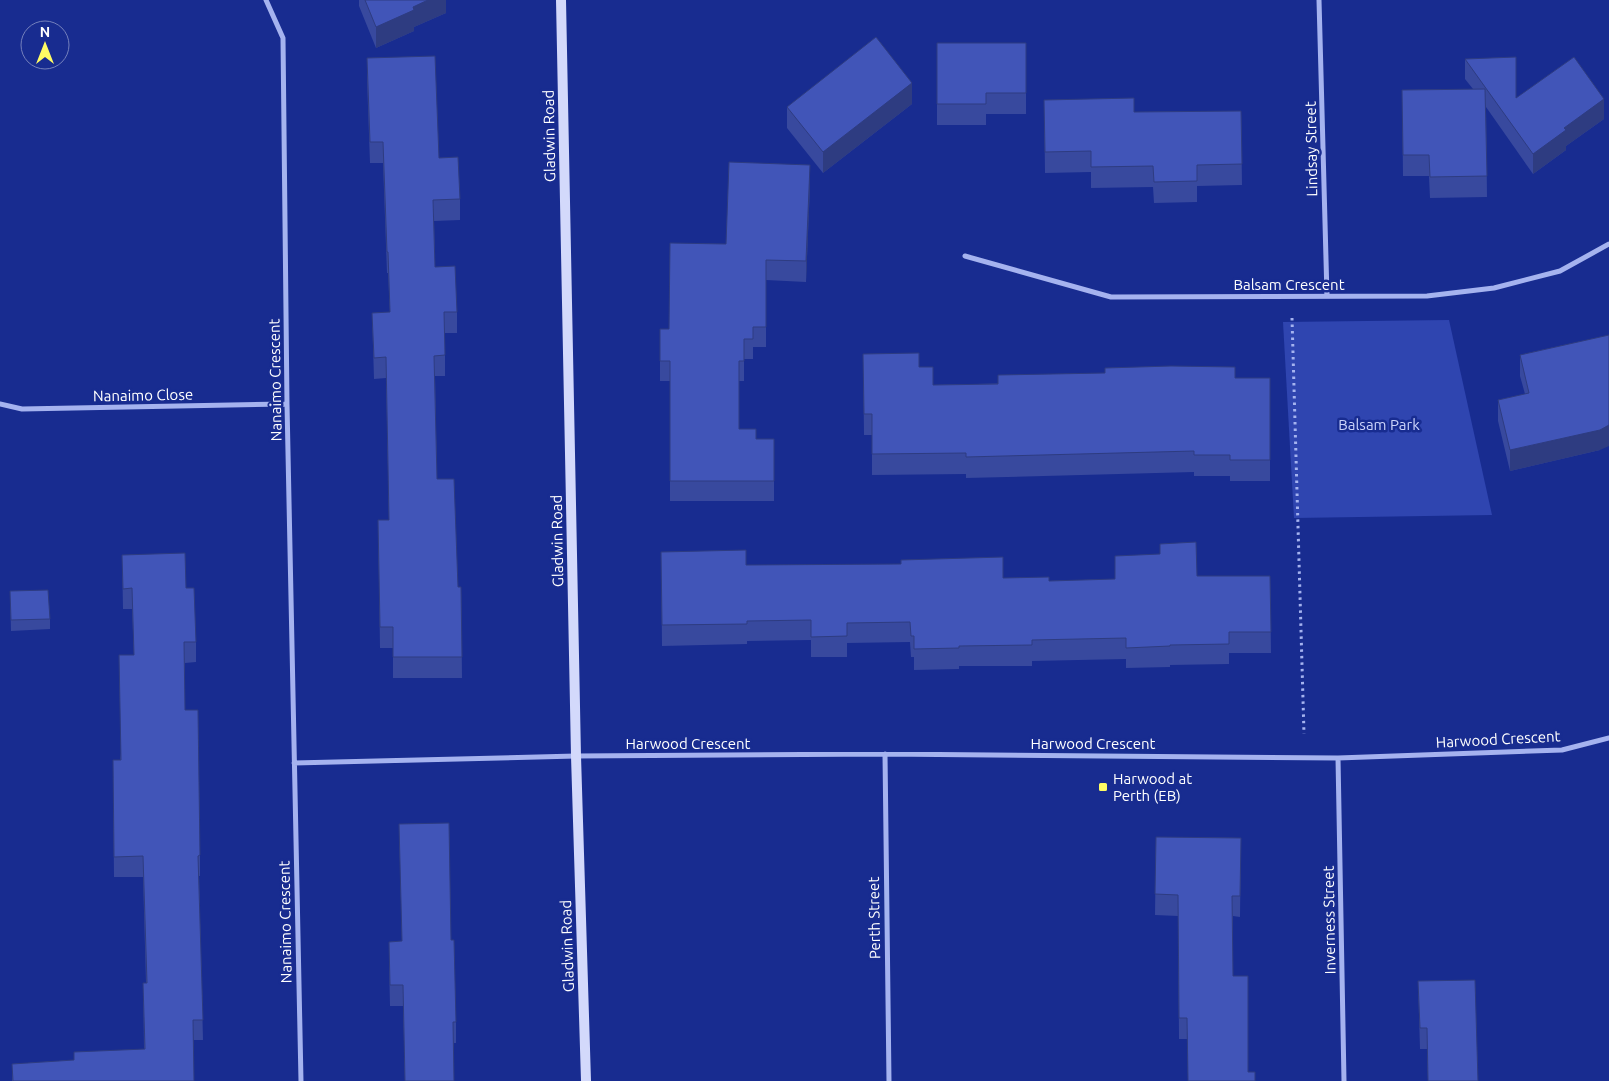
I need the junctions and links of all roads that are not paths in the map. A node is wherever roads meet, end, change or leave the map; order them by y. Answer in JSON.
{"nodes":[{"id":1,"x":266,"y":0,"type":"edge"},
{"id":2,"x":561,"y":0,"type":"edge"},
{"id":3,"x":1319,"y":0,"type":"edge"},
{"id":4,"x":1609,"y":244,"type":"edge"},
{"id":5,"x":965,"y":256,"type":"dead end"},
{"id":6,"x":1327,"y":296,"type":"junction"},
{"id":7,"x":0,"y":404,"type":"edge"},
{"id":8,"x":287,"y":404,"type":"junction"},
{"id":9,"x":1609,"y":738,"type":"edge"},
{"id":10,"x":885,"y":754,"type":"junction"},
{"id":11,"x":576,"y":756,"type":"junction"},
{"id":12,"x":1338,"y":758,"type":"junction"},
{"id":13,"x":294,"y":763,"type":"junction"},
{"id":14,"x":302,"y":1081,"type":"edge"},
{"id":15,"x":586,"y":1081,"type":"edge"},
{"id":16,"x":889,"y":1081,"type":"edge"},
{"id":17,"x":1344,"y":1081,"type":"edge"}],
"edges":[{"from":1,"to":8,"type":"street","name":"Nanaimo Crescent"},
{"from":2,"to":11,"type":"main road","name":"Gladwin Road"},
{"from":3,"to":6,"type":"street","name":"Lindsay Street"},
{"from":4,"to":6,"type":"street","name":"Balsam Crescent"},
{"from":5,"to":6,"type":"street","name":"Balsam Crescent"},
{"from":7,"to":8,"type":"street","name":"Nanaimo Close"},
{"from":8,"to":13,"type":"street","name":"Nanaimo Crescent"},
{"from":9,"to":12,"type":"street","name":"Harwood Crescent"},
{"from":10,"to":11,"type":"street","name":"Harwood Crescent"},
{"from":10,"to":12,"type":"street","name":"Harwood Crescent"},
{"from":10,"to":16,"type":"street","name":"Perth Street"},
{"from":11,"to":13,"type":"street"},
{"from":11,"to":15,"type":"main road","name":"Gladwin Road"},
{"from":12,"to":17,"type":"street","name":"Inverness Street"},
{"from":13,"to":14,"type":"street","name":"Nanaimo Crescent"}]}
